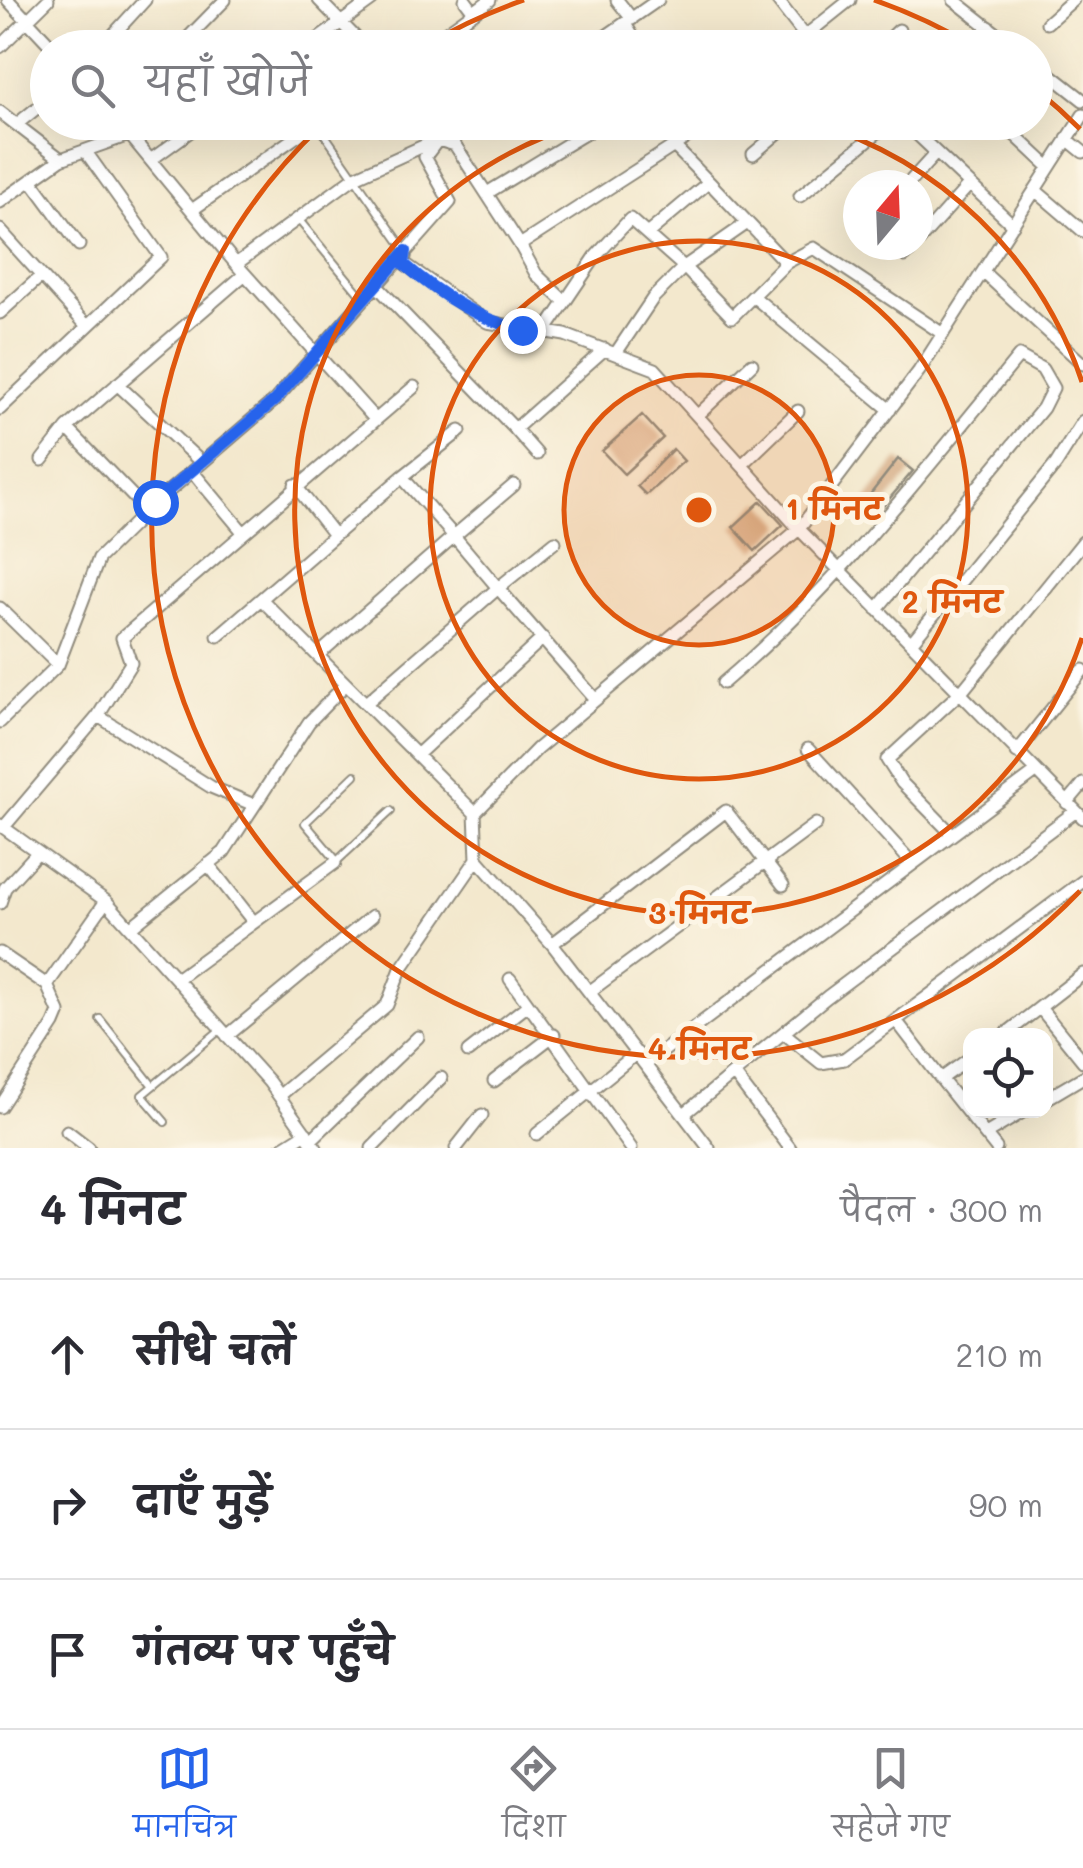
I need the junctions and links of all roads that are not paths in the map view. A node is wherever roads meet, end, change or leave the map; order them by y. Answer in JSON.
{"nodes":[{"id":1,"x":8,"y":0,"type":"edge"},
{"id":2,"x":48,"y":0,"type":"edge"},
{"id":3,"x":145,"y":0,"type":"edge"},
{"id":4,"x":225,"y":0,"type":"edge"},
{"id":5,"x":320,"y":0,"type":"edge"},
{"id":6,"x":372,"y":0,"type":"edge"},
{"id":7,"x":464,"y":0,"type":"edge"},
{"id":8,"x":490,"y":0,"type":"edge"},
{"id":9,"x":617,"y":0,"type":"edge"},
{"id":10,"x":658,"y":0,"type":"edge"},
{"id":11,"x":777,"y":0,"type":"edge"},
{"id":12,"x":850,"y":0,"type":"edge"},
{"id":13,"x":954,"y":0,"type":"edge"},
{"id":14,"x":1072,"y":0,"type":"edge"},
{"id":15,"x":474,"y":12,"type":"junction"},
{"id":16,"x":628,"y":21,"type":"junction"},
{"id":17,"x":29,"y":22,"type":"junction"},
{"id":18,"x":341,"y":22,"type":"junction"},
{"id":19,"x":1048,"y":24,"type":"dead end"},
{"id":20,"x":989,"y":28,"type":"joint"},
{"id":21,"x":36,"y":30,"type":"edge"},
{"id":22,"x":118,"y":30,"type":"edge"},
{"id":23,"x":196,"y":30,"type":"edge"},
{"id":24,"x":330,"y":30,"type":"edge"},
{"id":25,"x":349,"y":30,"type":"edge"},
{"id":26,"x":449,"y":30,"type":"edge"},
{"id":27,"x":615,"y":30,"type":"edge"},
{"id":28,"x":632,"y":30,"type":"edge"},
{"id":29,"x":801,"y":30,"type":"edge"},
{"id":30,"x":813,"y":30,"type":"edge"},
{"id":31,"x":992,"y":30,"type":"edge"},
{"id":32,"x":0,"y":47,"type":"edge"},
{"id":33,"x":1053,"y":76,"type":"edge"},
{"id":34,"x":1083,"y":100,"type":"edge"},
{"id":35,"x":0,"y":112,"type":"edge"},
{"id":36,"x":30,"y":113,"type":"edge"},
{"id":37,"x":1083,"y":115,"type":"edge"},
{"id":38,"x":17,"y":124,"type":"junction"},
{"id":39,"x":30,"y":134,"type":"edge"},
{"id":40,"x":1067,"y":139,"type":"junction"},
{"id":41,"x":37,"y":140,"type":"edge"},
{"id":42,"x":117,"y":140,"type":"edge"},
{"id":43,"x":135,"y":140,"type":"edge"},
{"id":44,"x":178,"y":140,"type":"edge"},
{"id":45,"x":293,"y":140,"type":"edge"},
{"id":46,"x":329,"y":140,"type":"edge"},
{"id":47,"x":438,"y":140,"type":"junction"},
{"id":48,"x":574,"y":140,"type":"edge"},
{"id":49,"x":679,"y":140,"type":"edge"},
{"id":50,"x":769,"y":140,"type":"edge"},
{"id":51,"x":868,"y":140,"type":"edge"},
{"id":52,"x":923,"y":140,"type":"edge"},
{"id":53,"x":1020,"y":140,"type":"edge"},
{"id":54,"x":674,"y":146,"type":"junction"},
{"id":55,"x":86,"y":152,"type":"junction"},
{"id":56,"x":1083,"y":152,"type":"edge"},
{"id":57,"x":936,"y":153,"type":"junction"},
{"id":58,"x":752,"y":154,"type":"dead end"},
{"id":59,"x":61,"y":159,"type":"junction"},
{"id":60,"x":152,"y":159,"type":"junction"},
{"id":61,"x":1049,"y":167,"type":"junction"},
{"id":62,"x":921,"y":170,"type":"edge"},
{"id":63,"x":355,"y":176,"type":"junction"},
{"id":64,"x":31,"y":180,"type":"junction"},
{"id":65,"x":709,"y":182,"type":"junction"},
{"id":66,"x":969,"y":184,"type":"junction"},
{"id":67,"x":1035,"y":190,"type":"junction"},
{"id":68,"x":487,"y":193,"type":"junction"},
{"id":69,"x":800,"y":196,"type":"dead end"},
{"id":70,"x":0,"y":202,"type":"edge"},
{"id":71,"x":192,"y":210,"type":"junction"},
{"id":72,"x":298,"y":219,"type":"junction"},
{"id":73,"x":746,"y":224,"type":"junction"},
{"id":74,"x":1014,"y":225,"type":"junction"},
{"id":75,"x":933,"y":226,"type":"edge"},
{"id":76,"x":0,"y":230,"type":"edge"},
{"id":77,"x":1083,"y":232,"type":"edge"},
{"id":78,"x":646,"y":234,"type":"junction"},
{"id":79,"x":520,"y":245,"type":"junction"},
{"id":80,"x":80,"y":246,"type":"dead end"},
{"id":81,"x":406,"y":251,"type":"junction"},
{"id":82,"x":786,"y":263,"type":"junction"},
{"id":83,"x":684,"y":267,"type":"junction"},
{"id":84,"x":240,"y":269,"type":"junction"},
{"id":85,"x":983,"y":272,"type":"junction"},
{"id":86,"x":40,"y":277,"type":"junction"},
{"id":87,"x":376,"y":285,"type":"junction"},
{"id":88,"x":754,"y":297,"type":"junction"},
{"id":89,"x":363,"y":299,"type":"junction"},
{"id":90,"x":563,"y":300,"type":"junction"},
{"id":91,"x":0,"y":313,"type":"edge"},
{"id":92,"x":86,"y":326,"type":"junction"},
{"id":93,"x":544,"y":333,"type":"junction"},
{"id":94,"x":942,"y":334,"type":"junction"},
{"id":95,"x":610,"y":351,"type":"junction"},
{"id":96,"x":318,"y":354,"type":"junction"},
{"id":97,"x":752,"y":364,"type":"dead end"},
{"id":98,"x":1083,"y":364,"type":"edge"},
{"id":99,"x":118,"y":384,"type":"junction"},
{"id":100,"x":414,"y":387,"type":"dead end"},
{"id":101,"x":0,"y":409,"type":"edge"},
{"id":102,"x":890,"y":410,"type":"junction"},
{"id":103,"x":798,"y":411,"type":"dead end"},
{"id":104,"x":698,"y":414,"type":"junction"},
{"id":105,"x":374,"y":418,"type":"junction"},
{"id":106,"x":1083,"y":421,"type":"edge"},
{"id":107,"x":67,"y":428,"type":"junction"},
{"id":108,"x":515,"y":429,"type":"junction"},
{"id":109,"x":460,"y":430,"type":"dead end"},
{"id":110,"x":536,"y":454,"type":"dead end"},
{"id":111,"x":42,"y":460,"type":"dead end"},
{"id":112,"x":742,"y":465,"type":"junction"},
{"id":113,"x":197,"y":467,"type":"junction"},
{"id":114,"x":402,"y":478,"type":"junction"},
{"id":115,"x":295,"y":485,"type":"junction"},
{"id":116,"x":514,"y":485,"type":"dead end"},
{"id":117,"x":147,"y":511,"type":"junction"},
{"id":118,"x":800,"y":530,"type":"junction"},
{"id":119,"x":243,"y":532,"type":"junction"},
{"id":120,"x":334,"y":535,"type":"junction"},
{"id":121,"x":454,"y":536,"type":"junction"},
{"id":122,"x":555,"y":542,"type":"dead end"},
{"id":123,"x":1083,"y":542,"type":"edge"},
{"id":124,"x":840,"y":572,"type":"junction"},
{"id":125,"x":498,"y":588,"type":"junction"},
{"id":126,"x":262,"y":599,"type":"junction"},
{"id":127,"x":877,"y":609,"type":"junction"},
{"id":128,"x":1,"y":612,"type":"edge"},
{"id":129,"x":218,"y":636,"type":"dead end"},
{"id":130,"x":544,"y":638,"type":"junction"},
{"id":131,"x":911,"y":643,"type":"junction"},
{"id":132,"x":318,"y":655,"type":"junction"},
{"id":133,"x":58,"y":664,"type":"junction"},
{"id":134,"x":1083,"y":670,"type":"edge"},
{"id":135,"x":723,"y":683,"type":"dead end"},
{"id":136,"x":346,"y":684,"type":"junction"},
{"id":137,"x":958,"y":692,"type":"junction"},
{"id":138,"x":595,"y":699,"type":"junction"},
{"id":139,"x":366,"y":703,"type":"junction"},
{"id":140,"x":98,"y":716,"type":"junction"},
{"id":141,"x":0,"y":722,"type":"edge"},
{"id":142,"x":808,"y":749,"type":"dead end"},
{"id":143,"x":1017,"y":752,"type":"junction"},
{"id":144,"x":418,"y":755,"type":"junction"},
{"id":145,"x":1036,"y":772,"type":"junction"},
{"id":146,"x":355,"y":775,"type":"dead end"},
{"id":147,"x":1083,"y":784,"type":"edge"},
{"id":148,"x":254,"y":805,"type":"junction"},
{"id":149,"x":391,"y":811,"type":"dead end"},
{"id":150,"x":1076,"y":811,"type":"edge"},
{"id":151,"x":475,"y":813,"type":"junction"},
{"id":152,"x":816,"y":824,"type":"dead end"},
{"id":153,"x":2,"y":826,"type":"edge"},
{"id":154,"x":952,"y":834,"type":"junction"},
{"id":155,"x":37,"y":853,"type":"junction"},
{"id":156,"x":476,"y":859,"type":"junction"},
{"id":157,"x":336,"y":862,"type":"junction"},
{"id":158,"x":767,"y":862,"type":"junction"},
{"id":159,"x":208,"y":864,"type":"junction"},
{"id":160,"x":912,"y":864,"type":"junction"},
{"id":161,"x":1083,"y":881,"type":"edge"},
{"id":162,"x":782,"y":885,"type":"dead end"},
{"id":163,"x":2,"y":887,"type":"edge"},
{"id":164,"x":106,"y":901,"type":"junction"},
{"id":165,"x":0,"y":902,"type":"edge"},
{"id":166,"x":372,"y":916,"type":"dead end"},
{"id":167,"x":252,"y":920,"type":"junction"},
{"id":168,"x":131,"y":927,"type":"junction"},
{"id":169,"x":552,"y":944,"type":"junction"},
{"id":170,"x":2,"y":960,"type":"edge"},
{"id":171,"x":1083,"y":974,"type":"edge"},
{"id":172,"x":178,"y":978,"type":"junction"},
{"id":173,"x":510,"y":979,"type":"dead end"},
{"id":174,"x":46,"y":985,"type":"junction"},
{"id":175,"x":590,"y":992,"type":"junction"},
{"id":176,"x":528,"y":1005,"type":"junction"},
{"id":177,"x":1041,"y":1009,"type":"junction"},
{"id":178,"x":100,"y":1019,"type":"dead end"},
{"id":179,"x":898,"y":1023,"type":"junction"},
{"id":180,"x":1014,"y":1028,"type":"edge"},
{"id":181,"x":224,"y":1033,"type":"junction"},
{"id":182,"x":785,"y":1034,"type":"junction"},
{"id":183,"x":554,"y":1036,"type":"junction"},
{"id":184,"x":418,"y":1037,"type":"dead end"},
{"id":185,"x":468,"y":1052,"type":"dead end"},
{"id":186,"x":638,"y":1054,"type":"junction"},
{"id":187,"x":1083,"y":1061,"type":"edge"},
{"id":188,"x":963,"y":1063,"type":"edge"},
{"id":189,"x":646,"y":1064,"type":"junction"},
{"id":190,"x":734,"y":1074,"type":"junction"},
{"id":191,"x":1083,"y":1077,"type":"edge"},
{"id":192,"x":441,"y":1078,"type":"dead end"},
{"id":193,"x":941,"y":1079,"type":"junction"},
{"id":194,"x":494,"y":1081,"type":"dead end"},
{"id":195,"x":153,"y":1086,"type":"junction"},
{"id":196,"x":593,"y":1093,"type":"junction"},
{"id":197,"x":1053,"y":1095,"type":"edge"},
{"id":198,"x":279,"y":1096,"type":"junction"},
{"id":199,"x":0,"y":1107,"type":"edge"},
{"id":200,"x":482,"y":1114,"type":"dead end"},
{"id":201,"x":684,"y":1114,"type":"junction"},
{"id":202,"x":1013,"y":1118,"type":"edge"},
{"id":203,"x":165,"y":1122,"type":"dead end"},
{"id":204,"x":67,"y":1131,"type":"dead end"},
{"id":205,"x":538,"y":1134,"type":"dead end"},
{"id":206,"x":986,"y":1134,"type":"junction"},
{"id":207,"x":311,"y":1140,"type":"edge"},
{"id":208,"x":454,"y":1147,"type":"edge"},
{"id":209,"x":89,"y":1148,"type":"edge"},
{"id":210,"x":282,"y":1148,"type":"edge"},
{"id":211,"x":372,"y":1148,"type":"edge"},
{"id":212,"x":632,"y":1148,"type":"edge"},
{"id":213,"x":709,"y":1148,"type":"edge"},
{"id":214,"x":790,"y":1148,"type":"edge"},
{"id":215,"x":996,"y":1148,"type":"edge"}],
"edges":[{"from":1,"to":17,"type":"street"},
{"from":2,"to":17,"type":"street"},
{"from":3,"to":22,"type":"street"},
{"from":4,"to":23,"type":"street"},
{"from":5,"to":18,"type":"street"},
{"from":6,"to":18,"type":"street"},
{"from":7,"to":15,"type":"street"},
{"from":8,"to":15,"type":"street"},
{"from":9,"to":16,"type":"street"},
{"from":10,"to":16,"type":"street"},
{"from":11,"to":29,"type":"street"},
{"from":12,"to":30,"type":"street"},
{"from":13,"to":20,"type":"street"},
{"from":14,"to":19,"type":"street"},
{"from":15,"to":26,"type":"street"},
{"from":16,"to":27,"type":"street"},
{"from":16,"to":28,"type":"street"},
{"from":17,"to":21,"type":"street"},
{"from":17,"to":32,"type":"street"},
{"from":18,"to":24,"type":"street"},
{"from":18,"to":25,"type":"street"},
{"from":20,"to":31,"type":"street"},
{"from":33,"to":34,"type":"street"},
{"from":35,"to":38,"type":"street"},
{"from":36,"to":38,"type":"street"},
{"from":37,"to":40,"type":"street"},
{"from":38,"to":39,"type":"street"},
{"from":40,"to":56,"type":"street"},
{"from":40,"to":61,"type":"street"},
{"from":41,"to":59,"type":"street"},
{"from":42,"to":55,"type":"street"},
{"from":43,"to":60,"type":"street"},
{"from":44,"to":60,"type":"street"},
{"from":45,"to":71,"type":"street"},
{"from":46,"to":63,"type":"lane"},
{"from":47,"to":63,"type":"street"},
{"from":47,"to":68,"type":"street"},
{"from":47,"to":81,"type":"street"},
{"from":48,"to":68,"type":"street"},
{"from":49,"to":54,"type":"street"},
{"from":50,"to":58,"type":"street"},
{"from":51,"to":69,"type":"street"},
{"from":52,"to":57,"type":"street"},
{"from":53,"to":61,"type":"street"},
{"from":54,"to":65,"type":"street"},
{"from":54,"to":79,"type":"street"},
{"from":55,"to":59,"type":"street"},
{"from":55,"to":92,"type":"street"},
{"from":57,"to":62,"type":"street"},
{"from":57,"to":66,"type":"street"},
{"from":59,"to":64,"type":"street"},
{"from":60,"to":71,"type":"street"},
{"from":61,"to":67,"type":"street"},
{"from":63,"to":72,"type":"street"},
{"from":63,"to":81,"type":"lane"},
{"from":64,"to":70,"type":"street"},
{"from":64,"to":80,"type":"street"},
{"from":65,"to":73,"type":"street"},
{"from":65,"to":78,"type":"street"},
{"from":66,"to":74,"type":"street"},
{"from":66,"to":75,"type":"street"},
{"from":67,"to":74,"type":"street"},
{"from":67,"to":77,"type":"street"},
{"from":68,"to":79,"type":"street"},
{"from":71,"to":84,"type":"street"},
{"from":72,"to":84,"type":"street"},
{"from":72,"to":89,"type":"lane"},
{"from":73,"to":82,"type":"street"},
{"from":73,"to":83,"type":"street"},
{"from":74,"to":85,"type":"street"},
{"from":76,"to":86,"type":"street"},
{"from":78,"to":83,"type":"street"},
{"from":78,"to":90,"type":"street"},
{"from":79,"to":90,"type":"street"},
{"from":81,"to":87,"type":"street"},
{"from":81,"to":93,"type":"street"},
{"from":82,"to":88,"type":"street"},
{"from":82,"to":94,"type":"street"},
{"from":83,"to":88,"type":"street"},
{"from":83,"to":95,"type":"street"},
{"from":84,"to":96,"type":"street"},
{"from":84,"to":99,"type":"street"},
{"from":85,"to":94,"type":"street"},
{"from":85,"to":98,"type":"street"},
{"from":86,"to":91,"type":"street"},
{"from":86,"to":92,"type":"street"},
{"from":87,"to":89,"type":"street"},
{"from":87,"to":108,"type":"street"},
{"from":88,"to":102,"type":"street"},
{"from":89,"to":96,"type":"street"},
{"from":90,"to":93,"type":"street"},
{"from":92,"to":101,"type":"street"},
{"from":93,"to":95,"type":"street"},
{"from":94,"to":102,"type":"street"},
{"from":95,"to":104,"type":"street"},
{"from":95,"to":108,"type":"street"},
{"from":96,"to":105,"type":"street"},
{"from":96,"to":113,"type":"street"},
{"from":97,"to":104,"type":"street"},
{"from":99,"to":107,"type":"street"},
{"from":99,"to":113,"type":"street"},
{"from":100,"to":105,"type":"street"},
{"from":102,"to":118,"type":"street"},
{"from":103,"to":112,"type":"street"},
{"from":104,"to":112,"type":"street"},
{"from":105,"to":115,"type":"street"},
{"from":106,"to":131,"type":"street"},
{"from":107,"to":111,"type":"street"},
{"from":107,"to":117,"type":"street"},
{"from":108,"to":110,"type":"street"},
{"from":109,"to":114,"type":"street"},
{"from":112,"to":118,"type":"street"},
{"from":113,"to":117,"type":"street"},
{"from":113,"to":119,"type":"street"},
{"from":114,"to":120,"type":"street"},
{"from":114,"to":121,"type":"street"},
{"from":115,"to":119,"type":"street"},
{"from":115,"to":120,"type":"street"},
{"from":116,"to":121,"type":"street"},
{"from":117,"to":133,"type":"street"},
{"from":118,"to":124,"type":"street"},
{"from":118,"to":138,"type":"street"},
{"from":119,"to":140,"type":"street"},
{"from":120,"to":126,"type":"street"},
{"from":121,"to":125,"type":"street"},
{"from":121,"to":132,"type":"street"},
{"from":122,"to":125,"type":"street"},
{"from":123,"to":137,"type":"street"},
{"from":124,"to":127,"type":"street"},
{"from":124,"to":127,"type":"street"},
{"from":124,"to":135,"type":"street"},
{"from":125,"to":130,"type":"street"},
{"from":125,"to":139,"type":"street"},
{"from":126,"to":129,"type":"street"},
{"from":126,"to":132,"type":"street"},
{"from":127,"to":131,"type":"street"},
{"from":128,"to":133,"type":"street"},
{"from":130,"to":138,"type":"street"},
{"from":130,"to":144,"type":"street"},
{"from":131,"to":137,"type":"street"},
{"from":132,"to":136,"type":"street"},
{"from":133,"to":141,"type":"street"},
{"from":134,"to":143,"type":"street"},
{"from":136,"to":139,"type":"street"},
{"from":136,"to":148,"type":"street"},
{"from":137,"to":143,"type":"street"},
{"from":137,"to":154,"type":"street"},
{"from":138,"to":151,"type":"street"},
{"from":139,"to":144,"type":"street"},
{"from":140,"to":148,"type":"street"},
{"from":140,"to":153,"type":"street"},
{"from":142,"to":160,"type":"street"},
{"from":143,"to":145,"type":"street"},
{"from":144,"to":151,"type":"street"},
{"from":145,"to":150,"type":"street"},
{"from":145,"to":154,"type":"street"},
{"from":146,"to":157,"type":"lane"},
{"from":147,"to":150,"type":"street"},
{"from":148,"to":159,"type":"street"},
{"from":149,"to":157,"type":"lane"},
{"from":150,"to":182,"type":"street"},
{"from":151,"to":156,"type":"street"},
{"from":152,"to":158,"type":"street"},
{"from":153,"to":155,"type":"street"},
{"from":154,"to":160,"type":"street"},
{"from":155,"to":163,"type":"street"},
{"from":155,"to":164,"type":"street"},
{"from":156,"to":169,"type":"street"},
{"from":156,"to":198,"type":"street"},
{"from":157,"to":167,"type":"street"},
{"from":158,"to":162,"type":"street"},
{"from":158,"to":169,"type":"street"},
{"from":158,"to":175,"type":"street"},
{"from":159,"to":167,"type":"street"},
{"from":159,"to":168,"type":"street"},
{"from":160,"to":189,"type":"street"},
{"from":161,"to":179,"type":"street"},
{"from":163,"to":165,"type":"street"},
{"from":164,"to":168,"type":"street"},
{"from":164,"to":174,"type":"street"},
{"from":166,"to":181,"type":"street"},
{"from":167,"to":172,"type":"street"},
{"from":168,"to":172,"type":"street"},
{"from":169,"to":175,"type":"street"},
{"from":170,"to":174,"type":"street"},
{"from":171,"to":177,"type":"street"},
{"from":172,"to":181,"type":"street"},
{"from":173,"to":176,"type":"street"},
{"from":174,"to":199,"type":"street"},
{"from":175,"to":186,"type":"street"},
{"from":176,"to":183,"type":"street"},
{"from":176,"to":185,"type":"street"},
{"from":177,"to":180,"type":"street"},
{"from":177,"to":187,"type":"street"},
{"from":178,"to":195,"type":"lane"},
{"from":179,"to":182,"type":"street"},
{"from":179,"to":193,"type":"street"},
{"from":181,"to":195,"type":"lane"},
{"from":181,"to":198,"type":"street"},
{"from":182,"to":190,"type":"street"},
{"from":183,"to":194,"type":"street"},
{"from":183,"to":196,"type":"street"},
{"from":184,"to":207,"type":"street"},
{"from":186,"to":189,"type":"street"},
{"from":186,"to":196,"type":"street"},
{"from":188,"to":193,"type":"street"},
{"from":189,"to":201,"type":"street"},
{"from":190,"to":201,"type":"street"},
{"from":190,"to":214,"type":"street"},
{"from":191,"to":197,"type":"street"},
{"from":192,"to":211,"type":"street"},
{"from":193,"to":206,"type":"street"},
{"from":195,"to":203,"type":"lane"},
{"from":196,"to":205,"type":"street"},
{"from":196,"to":212,"type":"street"},
{"from":198,"to":207,"type":"street"},
{"from":200,"to":208,"type":"street"},
{"from":201,"to":213,"type":"street"},
{"from":202,"to":206,"type":"street"},
{"from":204,"to":209,"type":"street"},
{"from":206,"to":215,"type":"street"},
{"from":207,"to":210,"type":"street"}]}
